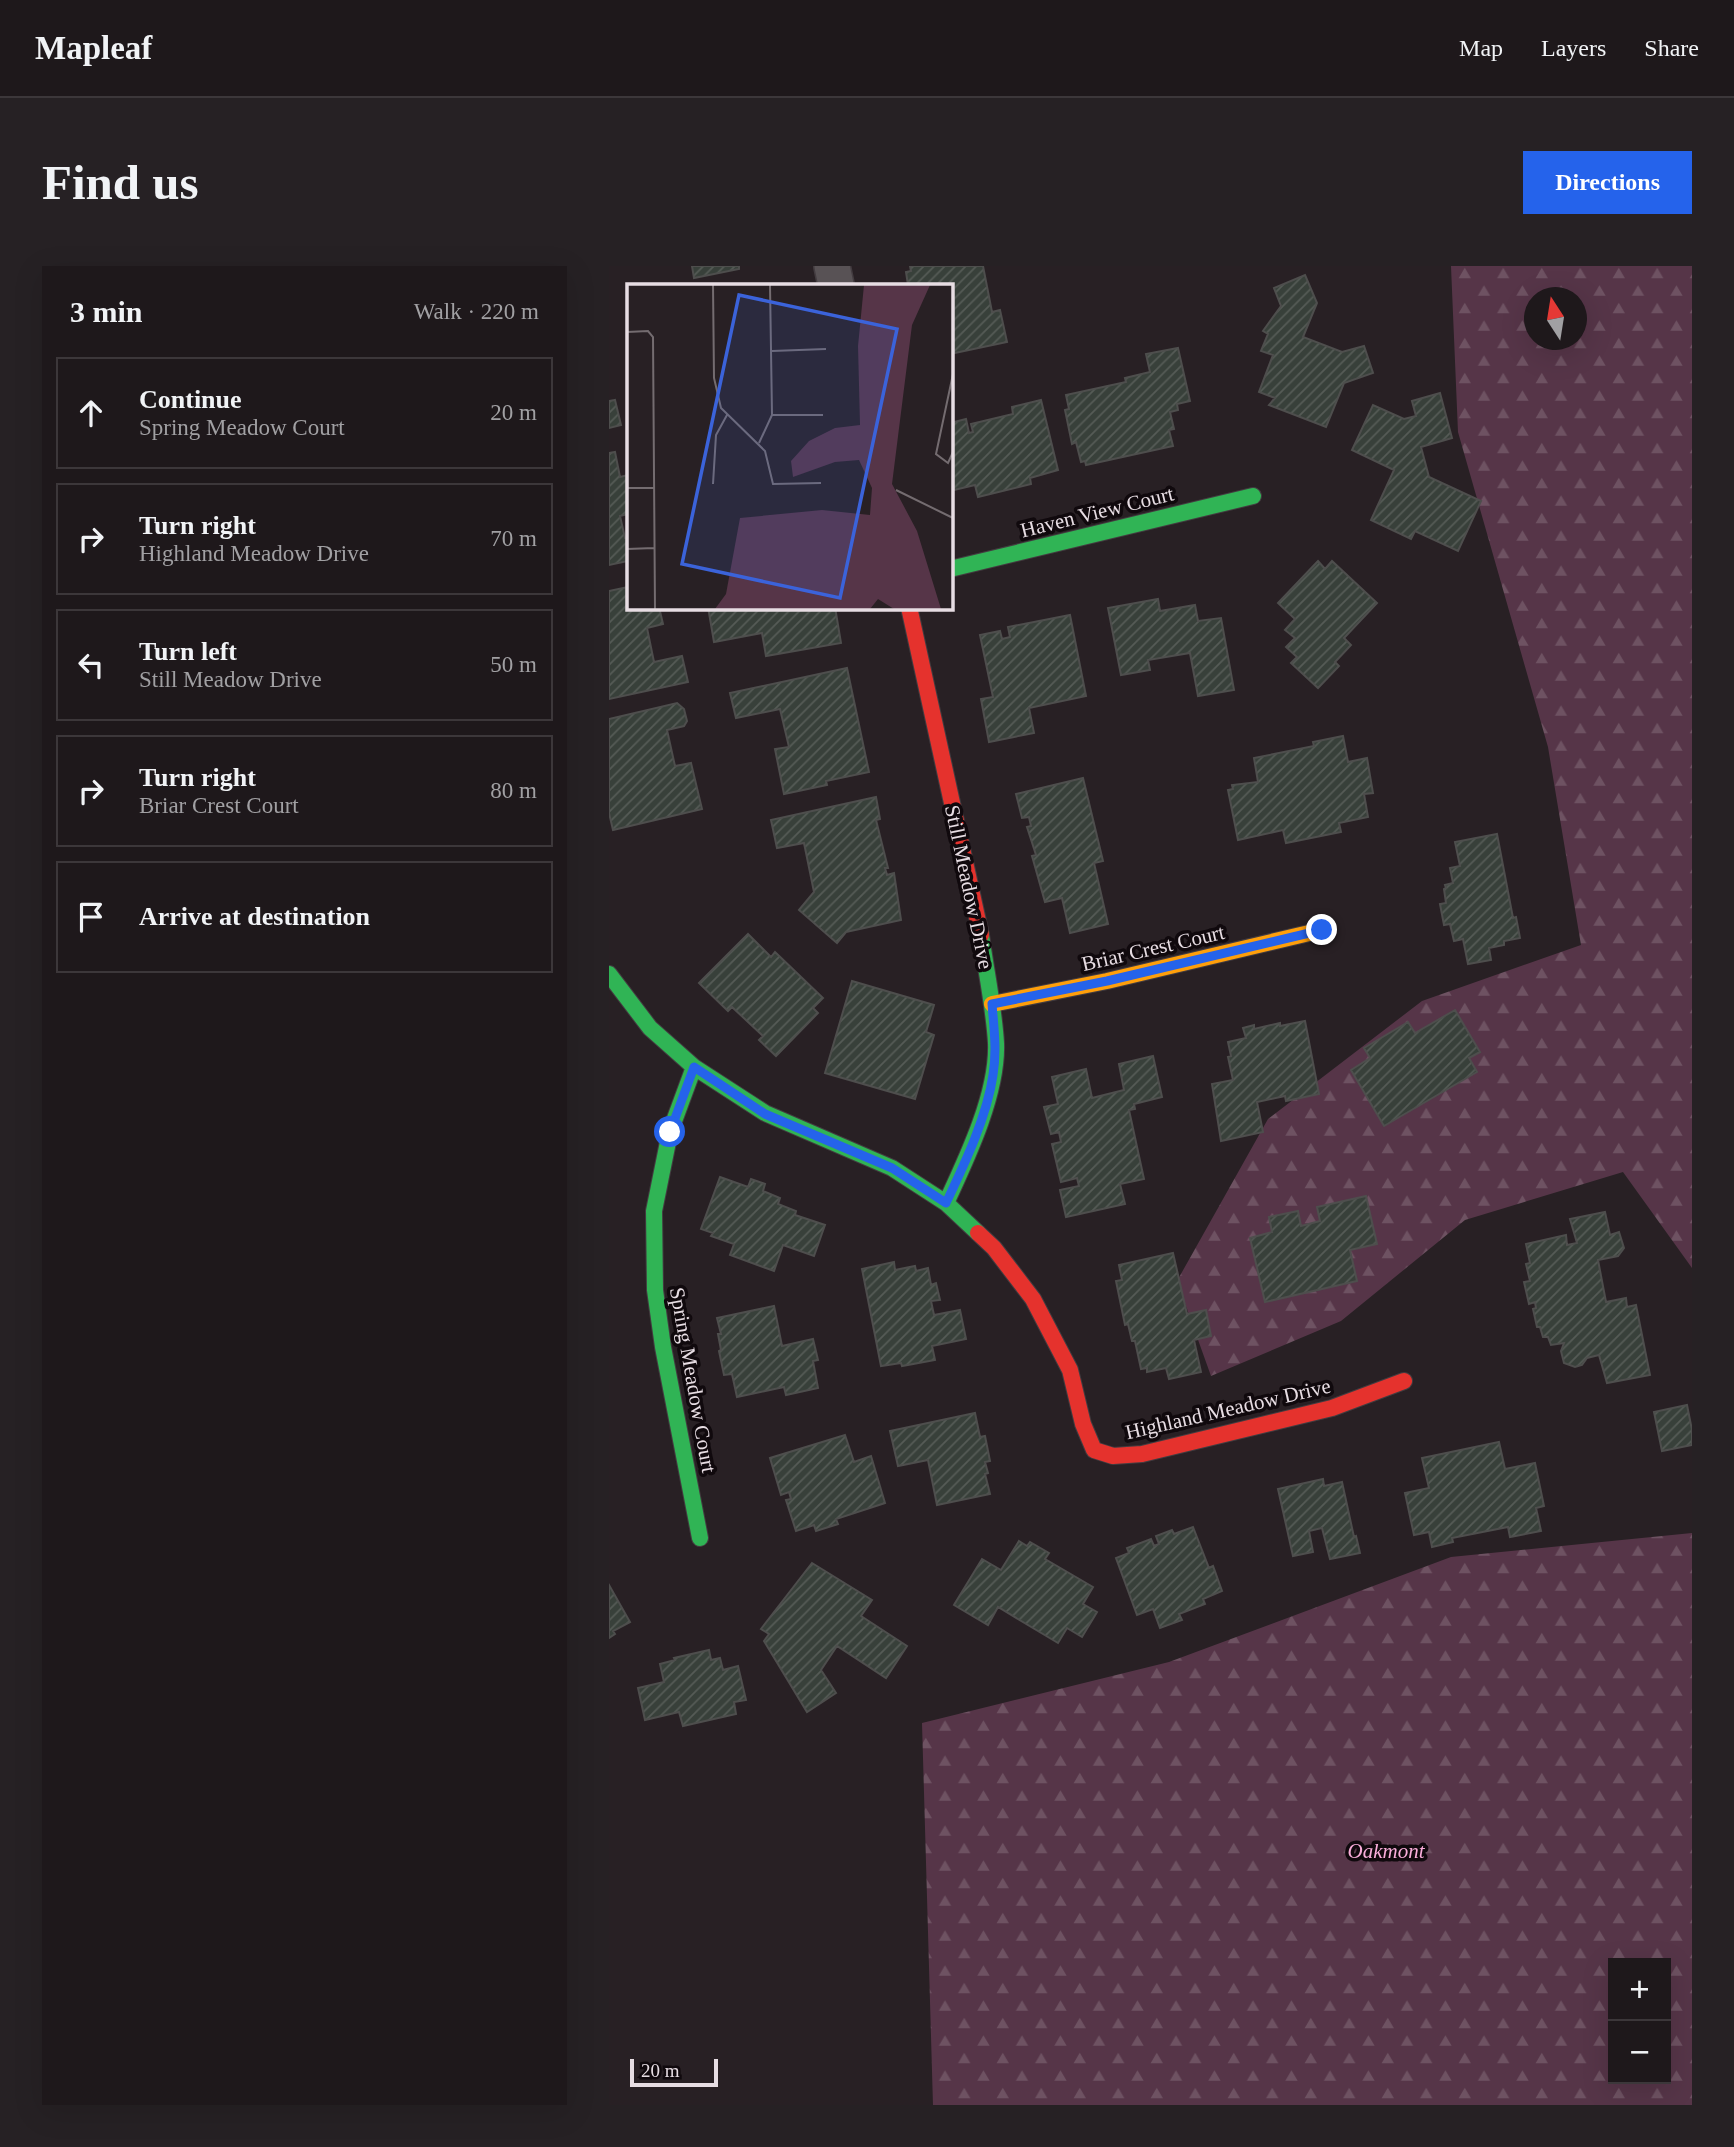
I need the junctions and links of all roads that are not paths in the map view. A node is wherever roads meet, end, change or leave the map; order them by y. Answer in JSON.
{"nodes":[{"id":1,"x":832,"y":266,"type":"edge"},
{"id":2,"x":836,"y":284,"type":"edge"},
{"id":3,"x":1254,"y":496,"type":"dead end"},
{"id":4,"x":952,"y":569,"type":"edge"},
{"id":5,"x":909,"y":609,"type":"edge"},
{"id":6,"x":1322,"y":930,"type":"dead end"},
{"id":7,"x":609,"y":974,"type":"edge"},
{"id":8,"x":992,"y":1004,"type":"junction"},
{"id":9,"x":694,"y":1067,"type":"junction"},
{"id":10,"x":946,"y":1203,"type":"junction"},
{"id":11,"x":1404,"y":1381,"type":"dead end"},
{"id":12,"x":700,"y":1538,"type":"dead end"}],
"edges":[{"from":1,"to":2,"type":"street"},
{"from":3,"to":4,"type":"street","name":"Haven View Court"},
{"from":5,"to":8,"type":"street","name":"Still Meadow Drive"},
{"from":6,"to":8,"type":"street","name":"Briar Crest Court"},
{"from":7,"to":9,"type":"street","name":"Highland Meadow Drive"},
{"from":8,"to":10,"type":"street","name":"Still Meadow Drive"},
{"from":9,"to":10,"type":"street","name":"Highland Meadow Drive"},
{"from":9,"to":12,"type":"street","name":"Spring Meadow Court"},
{"from":10,"to":11,"type":"street","name":"Highland Meadow Drive"}]}
